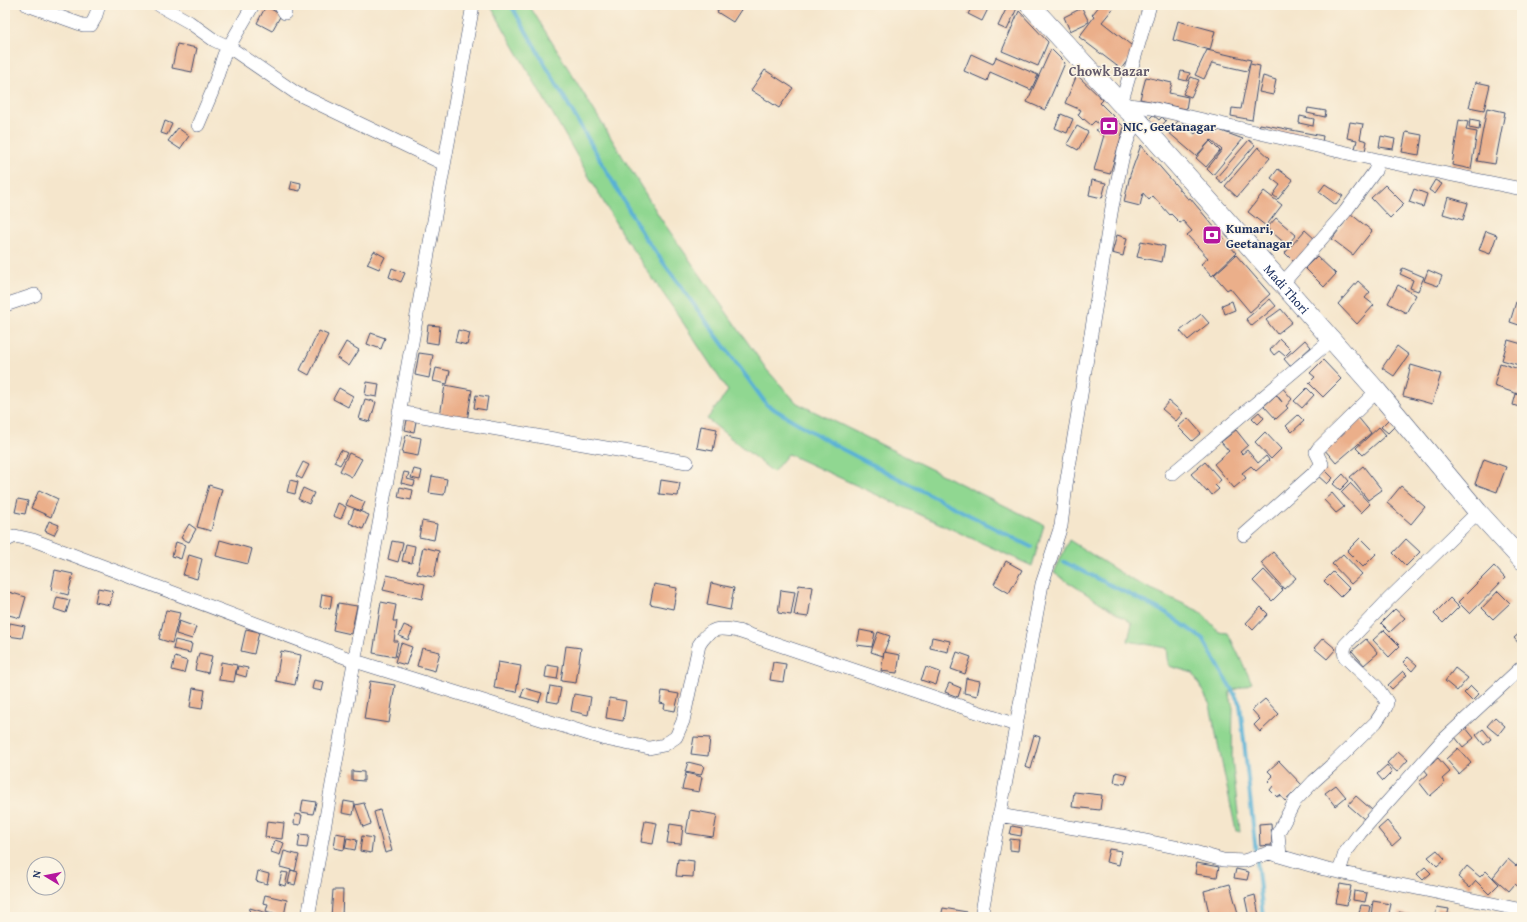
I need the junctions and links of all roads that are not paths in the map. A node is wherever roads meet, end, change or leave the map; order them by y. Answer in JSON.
{"nodes":[{"id":1,"x":27,"y":5,"type":"edge"},
{"id":2,"x":99,"y":5,"type":"edge"},
{"id":3,"x":159,"y":5,"type":"edge"},
{"id":4,"x":253,"y":5,"type":"edge"},
{"id":5,"x":473,"y":5,"type":"edge"},
{"id":6,"x":1030,"y":5,"type":"edge"},
{"id":7,"x":1150,"y":5,"type":"edge"},
{"id":8,"x":229,"y":48,"type":"junction"},
{"id":9,"x":1121,"y":104,"type":"junction"},
{"id":10,"x":1136,"y":118,"type":"junction"},
{"id":11,"x":198,"y":125,"type":"dead end"},
{"id":12,"x":1378,"y":160,"type":"junction"},
{"id":13,"x":444,"y":164,"type":"junction"},
{"id":14,"x":1522,"y":189,"type":"edge"},
{"id":15,"x":1282,"y":284,"type":"junction"},
{"id":16,"x":35,"y":295,"type":"dead end"},
{"id":17,"x":5,"y":306,"type":"edge"},
{"id":18,"x":1331,"y":340,"type":"junction"},
{"id":19,"x":1377,"y":391,"type":"junction"},
{"id":20,"x":399,"y":412,"type":"junction"},
{"id":21,"x":687,"y":462,"type":"dead end"},
{"id":22,"x":1172,"y":474,"type":"dead end"},
{"id":23,"x":1478,"y":512,"type":"junction"},
{"id":24,"x":1244,"y":536,"type":"dead end"},
{"id":25,"x":5,"y":541,"type":"edge"},
{"id":26,"x":1522,"y":560,"type":"edge"},
{"id":27,"x":355,"y":661,"type":"junction"},
{"id":28,"x":1522,"y":667,"type":"edge"},
{"id":29,"x":1016,"y":725,"type":"junction"},
{"id":30,"x":999,"y":815,"type":"junction"},
{"id":31,"x":1274,"y":855,"type":"junction"},
{"id":32,"x":1339,"y":872,"type":"junction"},
{"id":33,"x":1522,"y":910,"type":"edge"},
{"id":34,"x":308,"y":917,"type":"edge"},
{"id":35,"x":981,"y":917,"type":"edge"}],
"edges":[{"from":1,"to":2,"type":"street"},
{"from":3,"to":8,"type":"street"},
{"from":4,"to":8,"type":"street"},
{"from":5,"to":13,"type":"street"},
{"from":6,"to":9,"type":"main road","name":"Madi Thori"},
{"from":7,"to":9,"type":"street"},
{"from":8,"to":11,"type":"street"},
{"from":8,"to":13,"type":"street"},
{"from":9,"to":10,"type":"main road","name":"Madi Thori"},
{"from":9,"to":12,"type":"street"},
{"from":10,"to":15,"type":"main road","name":"Madi Thori"},
{"from":10,"to":29,"type":"street"},
{"from":12,"to":14,"type":"street"},
{"from":12,"to":15,"type":"street"},
{"from":13,"to":20,"type":"street"},
{"from":15,"to":18,"type":"main road","name":"Madi Thori"},
{"from":16,"to":17,"type":"street"},
{"from":18,"to":19,"type":"main road","name":"Madi Thori"},
{"from":18,"to":22,"type":"street"},
{"from":19,"to":23,"type":"main road","name":"Madi Thori"},
{"from":19,"to":24,"type":"street"},
{"from":20,"to":21,"type":"street"},
{"from":20,"to":27,"type":"street"},
{"from":23,"to":26,"type":"main road","name":"Madi Thori"},
{"from":23,"to":31,"type":"street"},
{"from":25,"to":27,"type":"street"},
{"from":27,"to":29,"type":"street"},
{"from":27,"to":34,"type":"street"},
{"from":28,"to":32,"type":"street"},
{"from":29,"to":30,"type":"street"},
{"from":30,"to":31,"type":"street"},
{"from":30,"to":35,"type":"street"},
{"from":31,"to":32,"type":"street"},
{"from":32,"to":33,"type":"street"}]}
